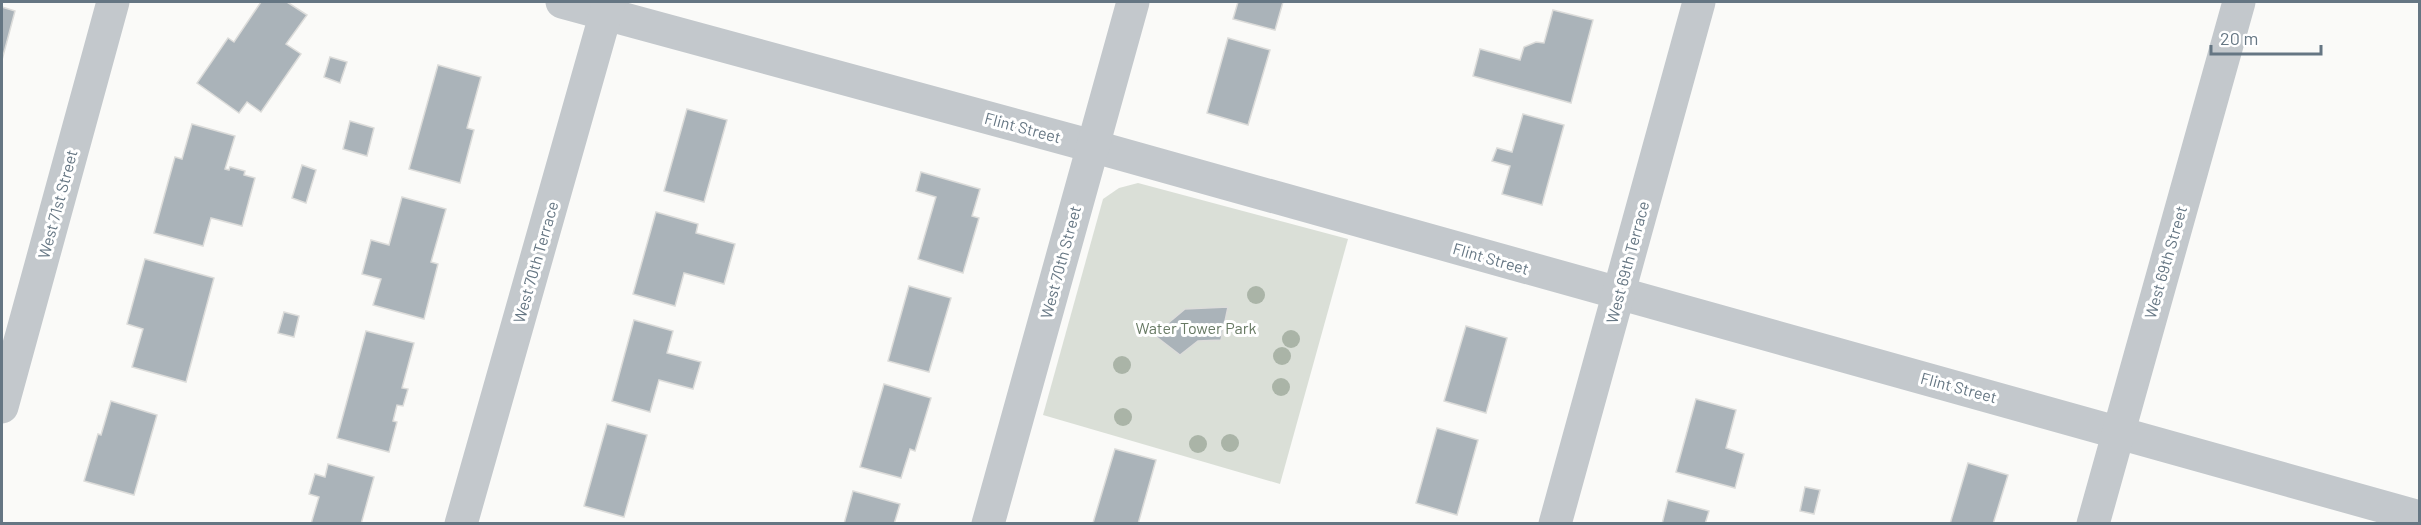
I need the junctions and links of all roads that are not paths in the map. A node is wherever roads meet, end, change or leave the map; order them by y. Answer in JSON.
{"nodes":[{"id":1,"x":113,"y":2,"type":"edge"},
{"id":2,"x":562,"y":2,"type":"edge"},
{"id":3,"x":1133,"y":2,"type":"edge"},
{"id":4,"x":1699,"y":2,"type":"edge"},
{"id":5,"x":2239,"y":2,"type":"edge"},
{"id":6,"x":608,"y":7,"type":"edge"},
{"id":7,"x":1092,"y":146,"type":"junction"},
{"id":8,"x":1618,"y":293,"type":"junction"},
{"id":9,"x":2,"y":407,"type":"edge"},
{"id":10,"x":2118,"y":431,"type":"junction"},
{"id":11,"x":2420,"y":517,"type":"edge"},
{"id":12,"x":461,"y":524,"type":"edge"},
{"id":13,"x":988,"y":524,"type":"edge"},
{"id":14,"x":1555,"y":524,"type":"edge"},
{"id":15,"x":2093,"y":524,"type":"edge"}],
"edges":[{"from":1,"to":9,"type":"street","name":"West 71st Street"},
{"from":2,"to":6,"type":"street","name":"Flint Street"},
{"from":3,"to":7,"type":"street","name":"West 70th Street"},
{"from":4,"to":8,"type":"street","name":"West 69th Terrace"},
{"from":5,"to":10,"type":"street","name":"West 69th Street"},
{"from":6,"to":7,"type":"street","name":"Flint Street"},
{"from":6,"to":12,"type":"street","name":"West 70th Terrace"},
{"from":7,"to":8,"type":"street","name":"Flint Street"},
{"from":7,"to":13,"type":"street","name":"West 70th Street"},
{"from":8,"to":10,"type":"street","name":"Flint Street"},
{"from":8,"to":14,"type":"street","name":"West 69th Terrace"},
{"from":10,"to":11,"type":"street","name":"Flint Street"},
{"from":10,"to":15,"type":"street","name":"West 69th Street"}]}
